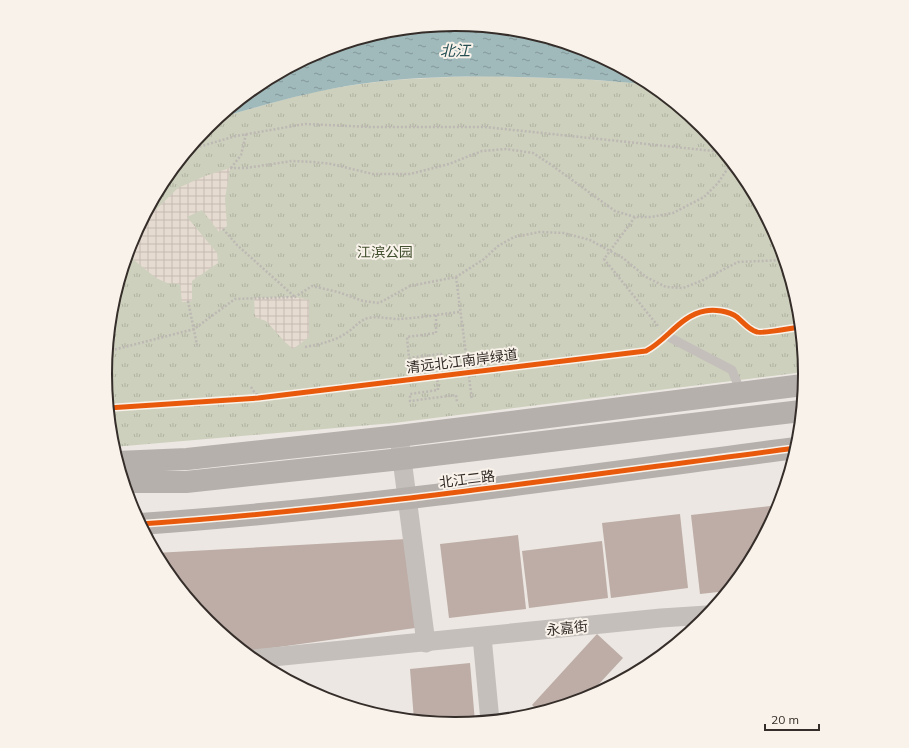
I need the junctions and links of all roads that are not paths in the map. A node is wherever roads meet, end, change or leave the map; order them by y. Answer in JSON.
{"nodes":[{"id":1,"x":666,"y":336,"type":"road end"},
{"id":2,"x":797,"y":386,"type":"edge"},
{"id":3,"x":741,"y":393,"type":"junction"},
{"id":4,"x":796,"y":412,"type":"edge"},
{"id":5,"x":399,"y":436,"type":"junction"},
{"id":6,"x":789,"y":449,"type":"edge"},
{"id":7,"x":401,"y":459,"type":"junction"},
{"id":8,"x":123,"y":462,"type":"edge"},
{"id":9,"x":129,"y":482,"type":"edge"},
{"id":10,"x":408,"y":498,"type":"junction"},
{"id":11,"x":146,"y":524,"type":"edge"},
{"id":12,"x":698,"y":616,"type":"edge"},
{"id":13,"x":482,"y":637,"type":"junction"},
{"id":14,"x":426,"y":643,"type":"junction"},
{"id":15,"x":263,"y":658,"type":"edge"},
{"id":16,"x":490,"y":715,"type":"edge"}],
"edges":[{"from":1,"to":3,"type":"lane"},
{"from":2,"to":3,"type":"main road"},
{"from":3,"to":5,"type":"main road"},
{"from":4,"to":7,"type":"main road","name":"北江二路"},
{"from":5,"to":7,"type":"street"},
{"from":5,"to":8,"type":"main road"},
{"from":6,"to":10,"type":"main road","name":"北江二路"},
{"from":7,"to":9,"type":"main road","name":"北江二路"},
{"from":7,"to":10,"type":"street"},
{"from":10,"to":11,"type":"main road","name":"北江二路"},
{"from":10,"to":14,"type":"street"},
{"from":12,"to":13,"type":"street","name":"永嘉街"},
{"from":13,"to":14,"type":"street","name":"永嘉街"},
{"from":13,"to":16,"type":"street"},
{"from":14,"to":15,"type":"street","name":"永嘉街"}]}
